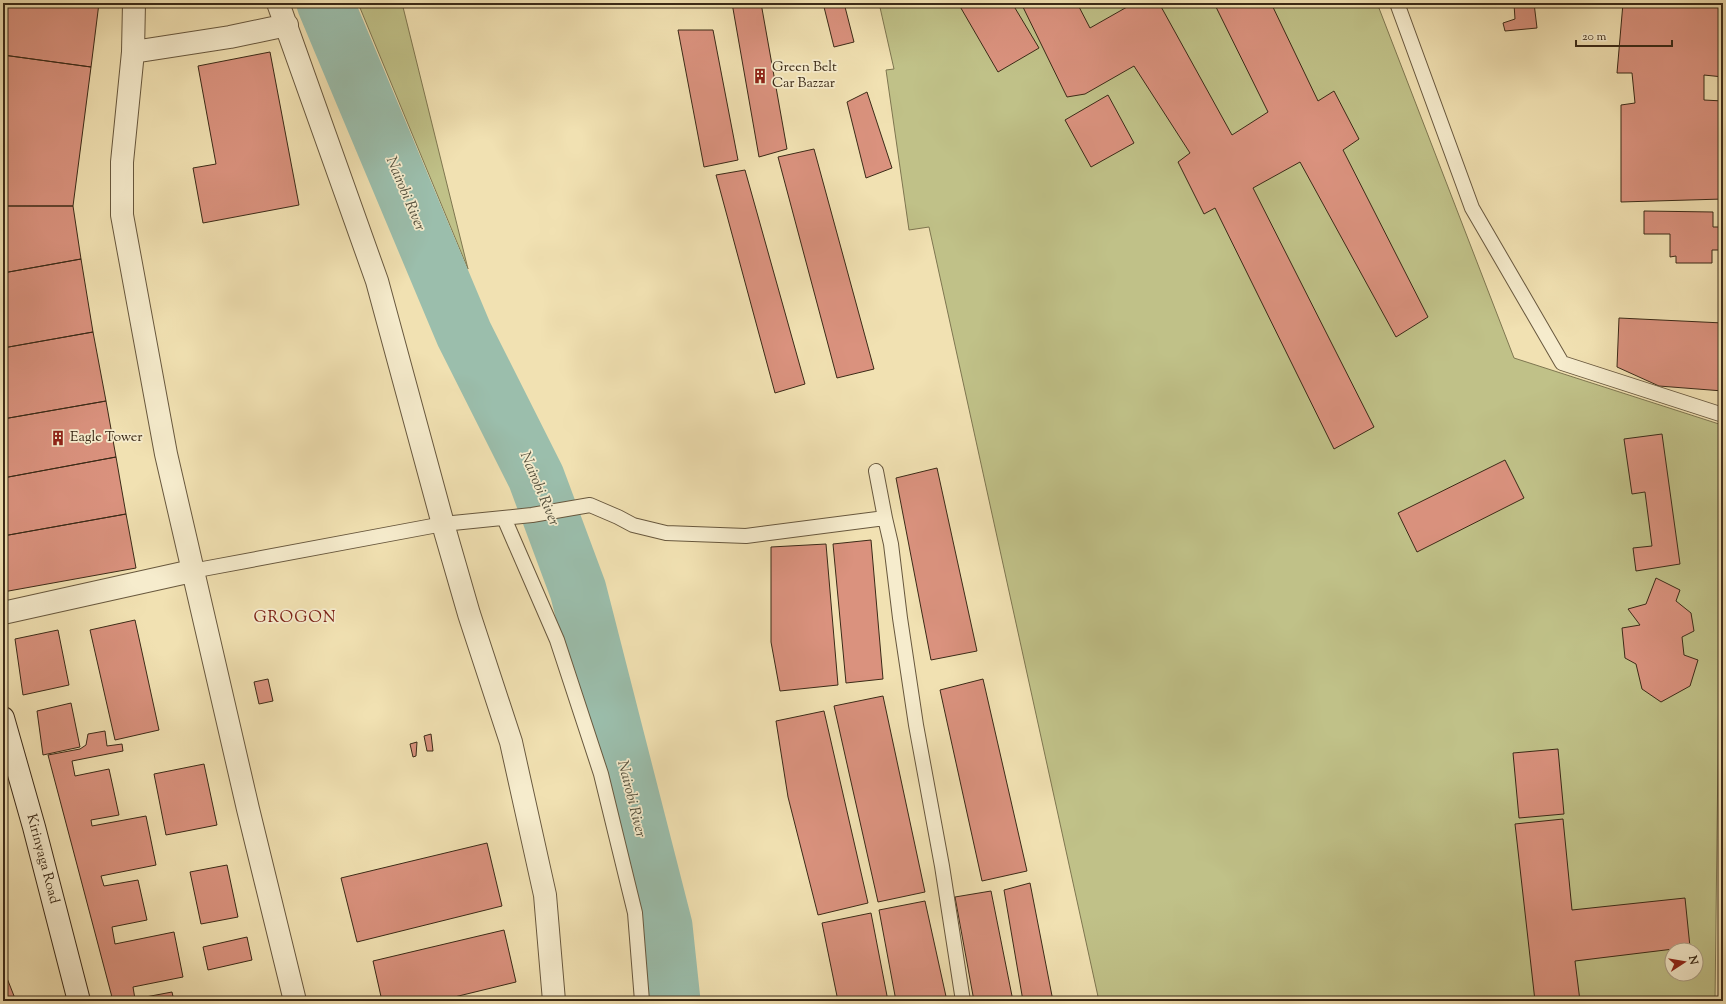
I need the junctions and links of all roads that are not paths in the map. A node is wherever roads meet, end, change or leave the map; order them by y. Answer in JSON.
{"nodes":[{"id":1,"x":134,"y":3,"type":"edge"},
{"id":2,"x":278,"y":3,"type":"edge"},
{"id":3,"x":1397,"y":3,"type":"edge"},
{"id":4,"x":287,"y":25,"type":"junction"},
{"id":5,"x":133,"y":52,"type":"junction"},
{"id":6,"x":1723,"y":414,"type":"edge"},
{"id":7,"x":876,"y":472,"type":"dead end"},
{"id":8,"x":504,"y":518,"type":"junction"},
{"id":9,"x":885,"y":518,"type":"junction"},
{"id":10,"x":443,"y":524,"type":"junction"},
{"id":11,"x":192,"y":571,"type":"junction"},
{"id":12,"x":3,"y":613,"type":"edge"},
{"id":13,"x":3,"y":718,"type":"edge"},
{"id":14,"x":79,"y":1001,"type":"edge"},
{"id":15,"x":295,"y":1001,"type":"edge"},
{"id":16,"x":554,"y":1001,"type":"edge"},
{"id":17,"x":642,"y":1001,"type":"edge"},
{"id":18,"x":963,"y":1001,"type":"edge"}],
"edges":[{"from":1,"to":5,"type":"street"},
{"from":2,"to":4,"type":"street"},
{"from":3,"to":6,"type":"lane"},
{"from":4,"to":5,"type":"street"},
{"from":4,"to":10,"type":"street"},
{"from":5,"to":11,"type":"street"},
{"from":7,"to":9,"type":"lane"},
{"from":8,"to":9,"type":"lane"},
{"from":8,"to":10,"type":"lane"},
{"from":8,"to":17,"type":"lane"},
{"from":9,"to":18,"type":"lane"},
{"from":10,"to":11,"type":"lane"},
{"from":10,"to":16,"type":"street"},
{"from":11,"to":12,"type":"street"},
{"from":11,"to":15,"type":"street"},
{"from":13,"to":14,"type":"street","name":"Kirinyaga Road"}]}
